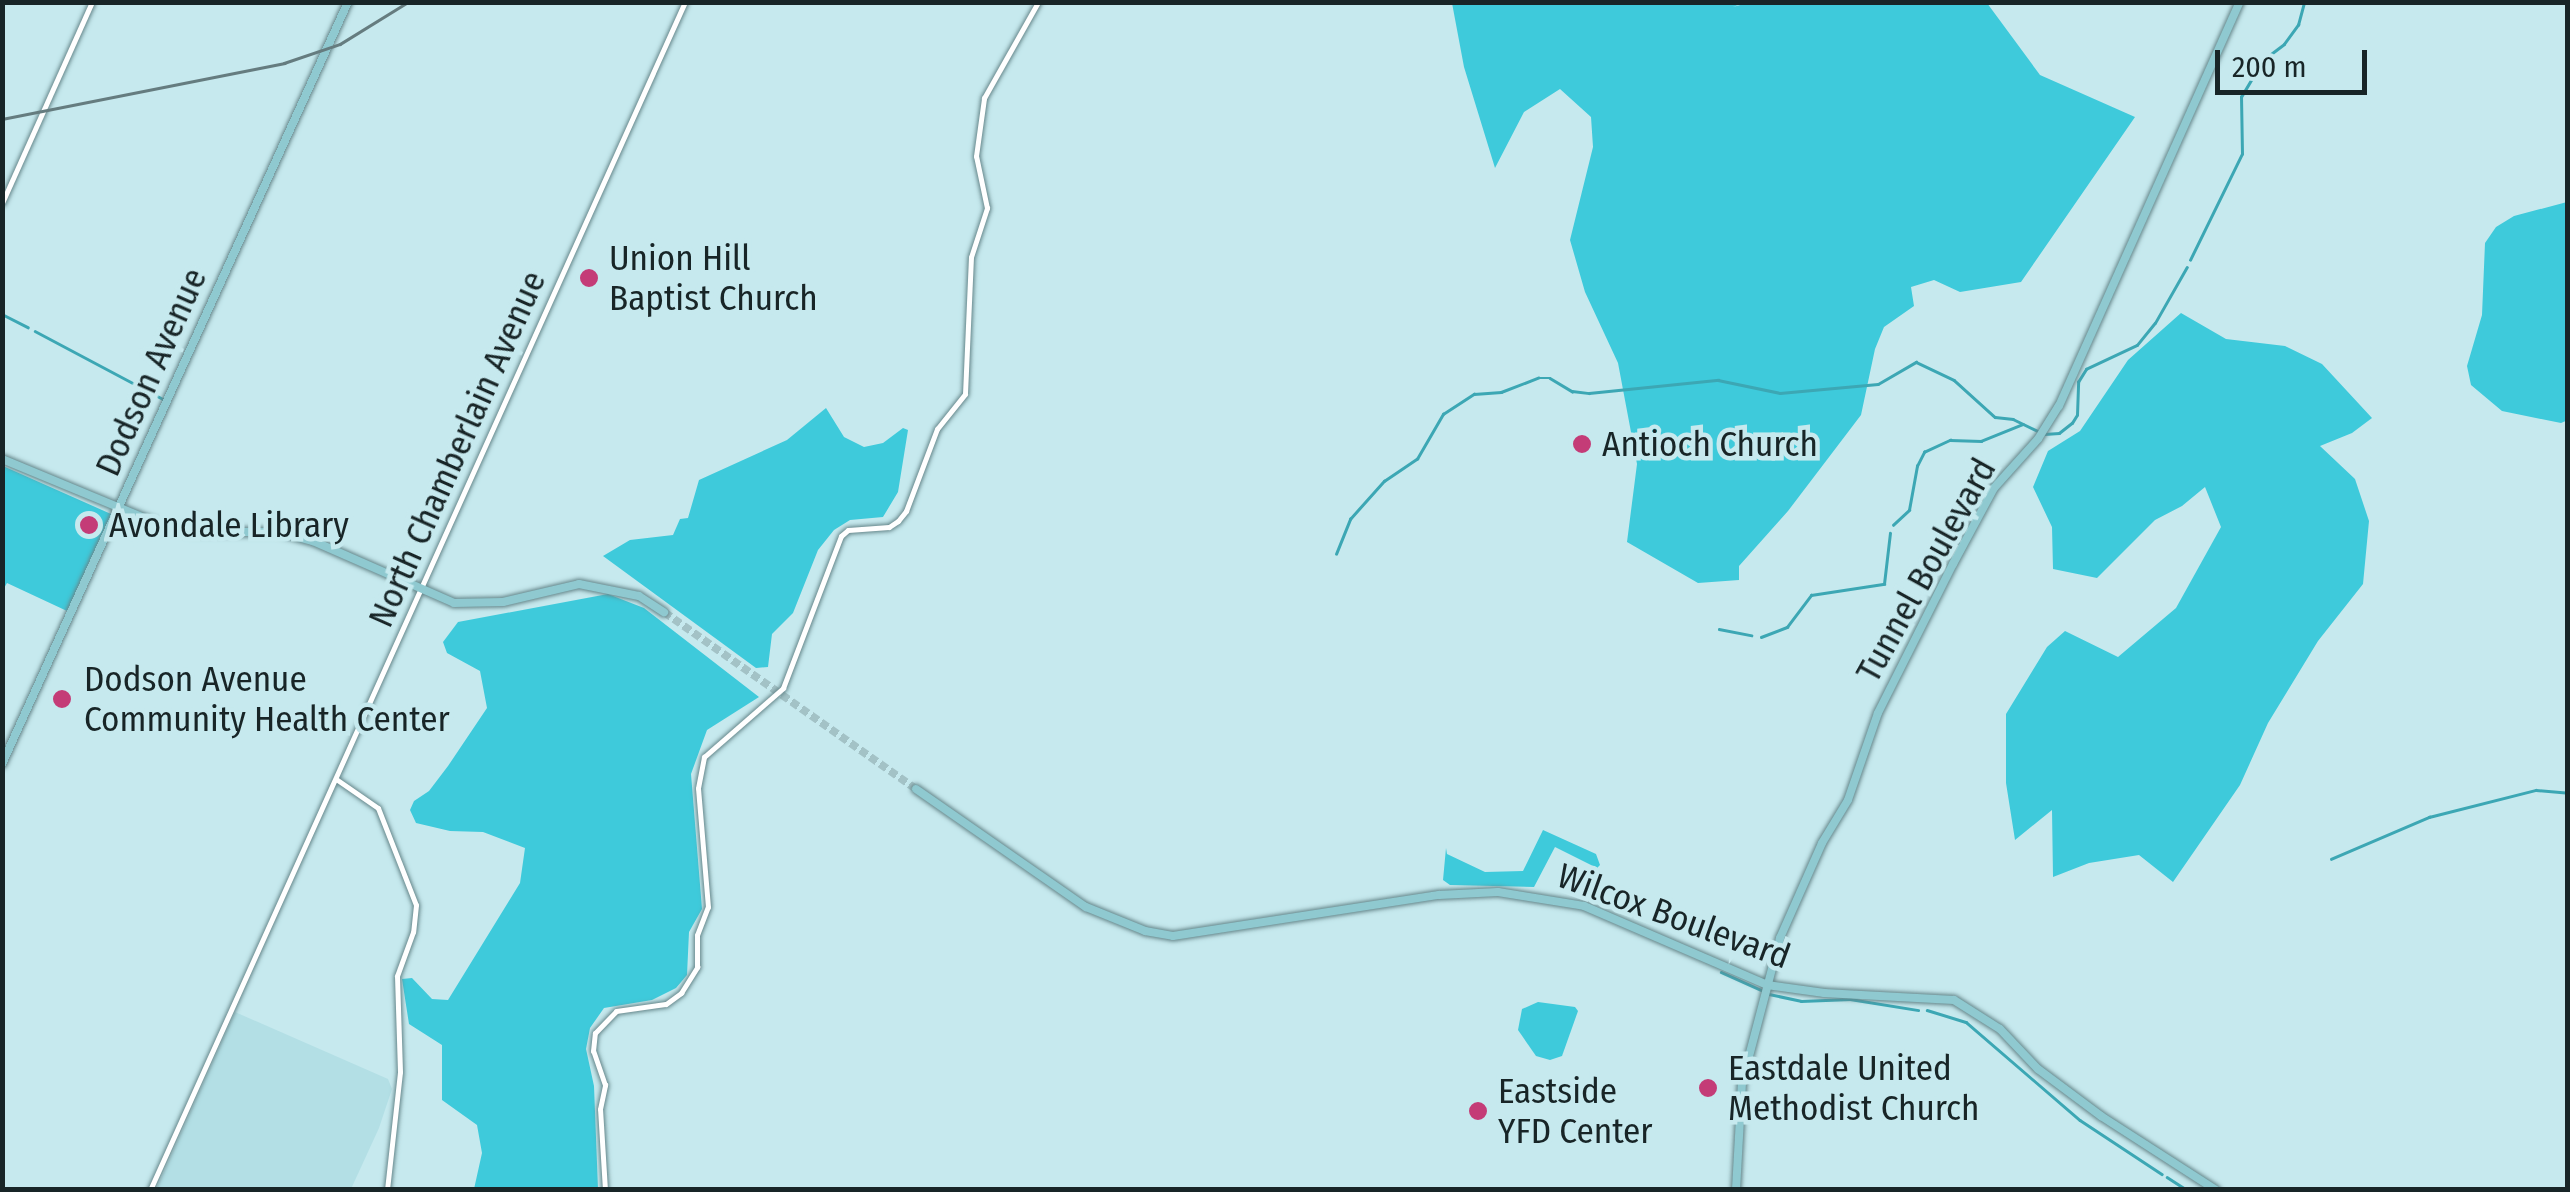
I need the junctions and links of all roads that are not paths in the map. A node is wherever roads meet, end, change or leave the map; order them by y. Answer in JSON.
{"nodes":[{"id":1,"x":92,"y":2,"type":"edge"},
{"id":2,"x":348,"y":2,"type":"edge"},
{"id":3,"x":685,"y":2,"type":"edge"},
{"id":4,"x":1038,"y":2,"type":"edge"},
{"id":5,"x":2240,"y":2,"type":"edge"},
{"id":6,"x":2,"y":203,"type":"edge"},
{"id":7,"x":2,"y":460,"type":"edge"},
{"id":8,"x":120,"y":509,"type":"junction"},
{"id":9,"x":421,"y":591,"type":"junction"},
{"id":10,"x":664,"y":612,"type":"tunnel mouth"},
{"id":11,"x":2,"y":764,"type":"edge"},
{"id":12,"x":336,"y":778,"type":"junction"},
{"id":13,"x":916,"y":789,"type":"tunnel mouth"},
{"id":14,"x":1766,"y":985,"type":"junction"},
{"id":15,"x":150,"y":1190,"type":"edge"},
{"id":16,"x":387,"y":1190,"type":"edge"},
{"id":17,"x":605,"y":1190,"type":"edge"},
{"id":18,"x":1736,"y":1190,"type":"edge"},
{"id":19,"x":2216,"y":1190,"type":"edge"}],
"edges":[{"from":1,"to":6,"type":"street"},
{"from":2,"to":8,"type":"main road","name":"Dodson Avenue"},
{"from":3,"to":9,"type":"street","name":"North Chamberlain Avenue"},
{"from":4,"to":17,"type":"street"},
{"from":5,"to":14,"type":"main road","name":"Tunnel Boulevard"},
{"from":7,"to":8,"type":"main road"},
{"from":8,"to":9,"type":"main road"},
{"from":8,"to":11,"type":"main road","name":"Dodson Avenue"},
{"from":9,"to":10,"type":"main road"},
{"from":9,"to":12,"type":"street","name":"North Chamberlain Avenue"},
{"from":12,"to":15,"type":"street","name":"North Chamberlain Avenue"},
{"from":12,"to":16,"type":"street"},
{"from":13,"to":14,"type":"main road","name":"Wilcox Boulevard"},
{"from":14,"to":18,"type":"main road","name":"Tunnel Boulevard"},
{"from":14,"to":19,"type":"main road","name":"Wilcox Boulevard"}]}
